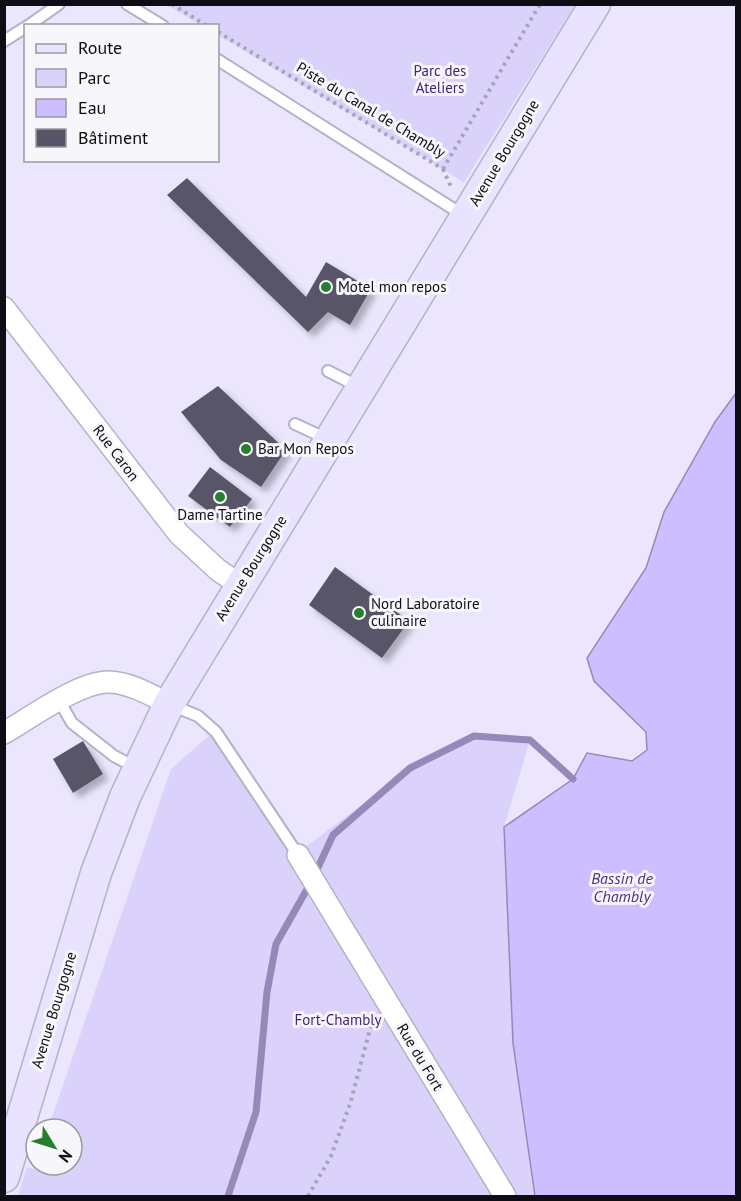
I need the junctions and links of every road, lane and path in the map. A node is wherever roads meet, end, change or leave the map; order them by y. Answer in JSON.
{"nodes":[{"id":1,"x":59,"y":4,"type":"edge"},
{"id":2,"x":127,"y":4,"type":"edge"},
{"id":3,"x":172,"y":4,"type":"edge"},
{"id":4,"x":540,"y":4,"type":"edge"},
{"id":5,"x":595,"y":4,"type":"edge"},
{"id":6,"x":30,"y":24,"type":"edge"},
{"id":7,"x":161,"y":24,"type":"edge"},
{"id":8,"x":204,"y":24,"type":"edge"},
{"id":9,"x":24,"y":28,"type":"edge"},
{"id":10,"x":219,"y":33,"type":"edge"},
{"id":11,"x":4,"y":41,"type":"edge"},
{"id":12,"x":219,"y":61,"type":"edge"},
{"id":13,"x":466,"y":217,"type":"junction"},
{"id":14,"x":4,"y":308,"type":"edge"},
{"id":15,"x":328,"y":371,"type":"dead end"},
{"id":16,"x":361,"y":388,"type":"junction"},
{"id":17,"x":295,"y":424,"type":"dead end"},
{"id":18,"x":329,"y":440,"type":"junction"},
{"id":19,"x":240,"y":585,"type":"junction"},
{"id":20,"x":60,"y":702,"type":"junction"},
{"id":21,"x":169,"y":704,"type":"junction"},
{"id":22,"x":4,"y":733,"type":"edge"},
{"id":23,"x":138,"y":768,"type":"junction"},
{"id":24,"x":307,"y":871,"type":"joint"},
{"id":25,"x":380,"y":991,"type":"junction"},
{"id":26,"x":4,"y":1177,"type":"edge"},
{"id":27,"x":308,"y":1197,"type":"edge"},
{"id":28,"x":505,"y":1197,"type":"edge"}],
"edges":[{"from":1,"to":6,"type":"lane"},
{"from":2,"to":7,"type":"lane"},
{"from":3,"to":8,"type":"path"},
{"from":4,"to":10,"type":"path","name":"Piste du Canal de Chambly"},
{"from":5,"to":13,"type":"street","name":"Avenue Bourgogne"},
{"from":9,"to":11,"type":"lane"},
{"from":12,"to":13,"type":"lane"},
{"from":13,"to":16,"type":"street","name":"Avenue Bourgogne"},
{"from":14,"to":19,"type":"street","name":"Rue Caron"},
{"from":15,"to":16,"type":"lane"},
{"from":16,"to":18,"type":"street","name":"Avenue Bourgogne"},
{"from":17,"to":18,"type":"lane"},
{"from":18,"to":19,"type":"street","name":"Avenue Bourgogne"},
{"from":19,"to":21,"type":"street","name":"Avenue Bourgogne"},
{"from":20,"to":21,"type":"street"},
{"from":20,"to":22,"type":"street"},
{"from":20,"to":23,"type":"lane"},
{"from":21,"to":23,"type":"street","name":"Avenue Bourgogne"},
{"from":21,"to":24,"type":"lane"},
{"from":23,"to":26,"type":"street","name":"Avenue Bourgogne"},
{"from":24,"to":25,"type":"street","name":"Rue du Fort"},
{"from":25,"to":27,"type":"path"},
{"from":25,"to":28,"type":"street","name":"Rue du Fort"}]}
